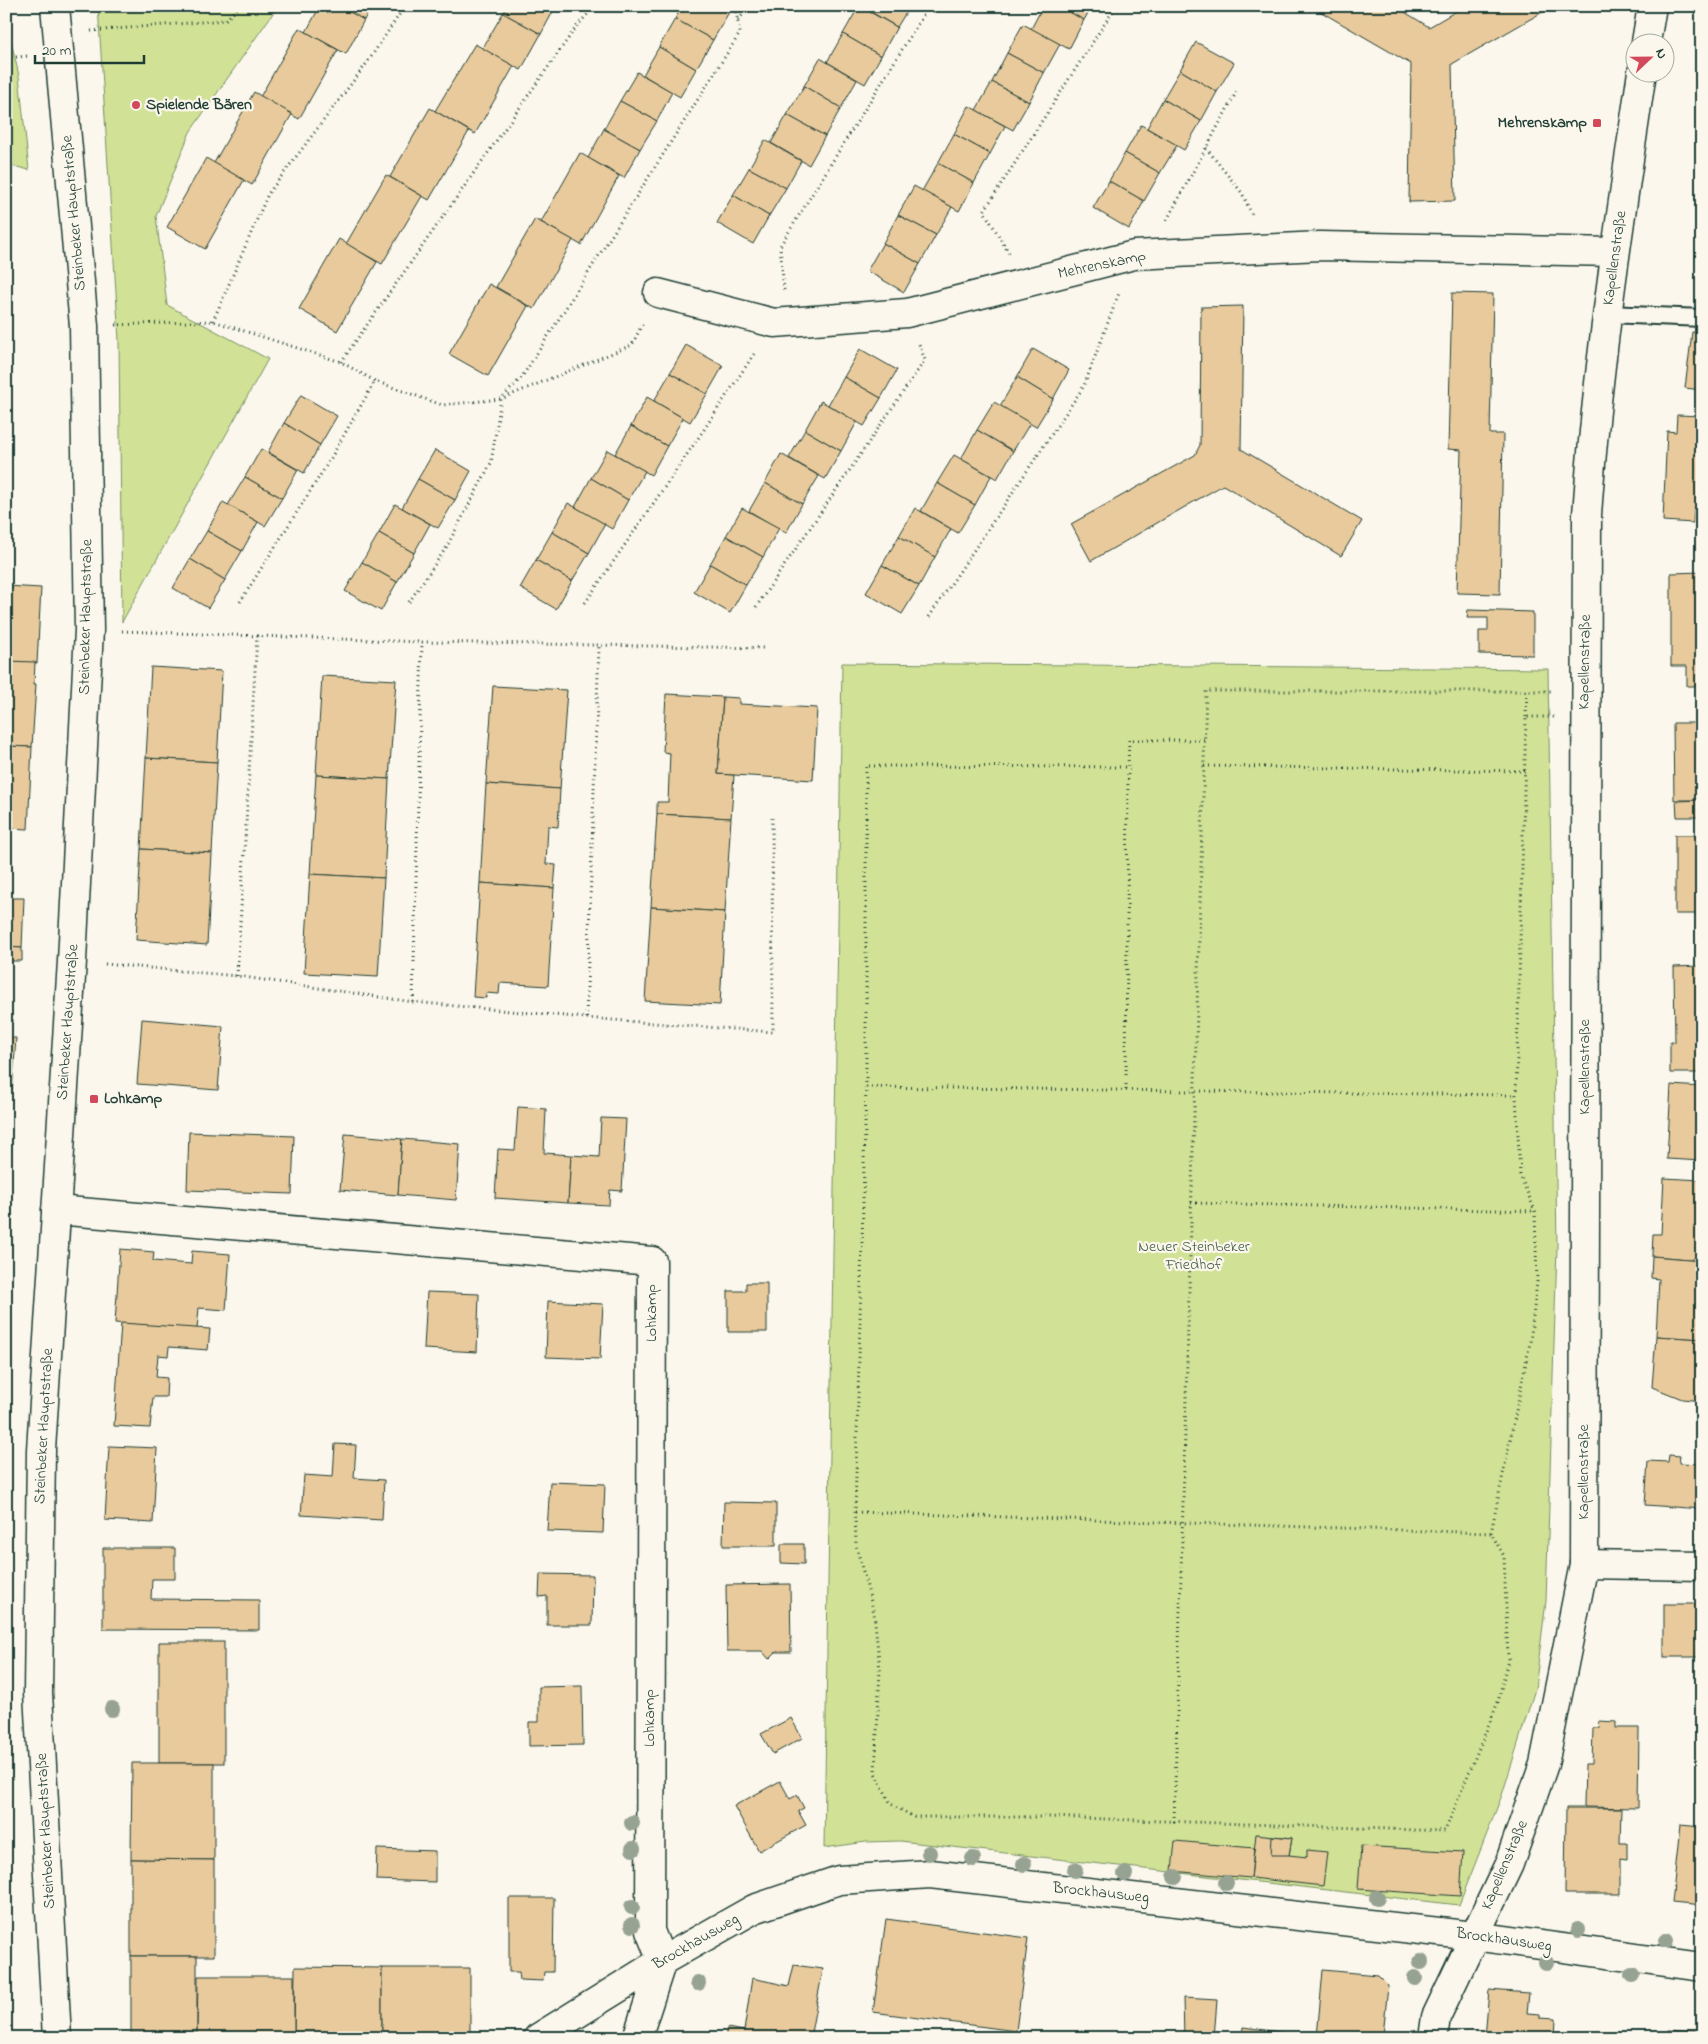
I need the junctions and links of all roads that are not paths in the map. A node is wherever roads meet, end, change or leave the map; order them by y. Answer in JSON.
{"nodes":[{"id":1,"x":56,"y":6,"type":"edge"},
{"id":2,"x":1652,"y":6,"type":"edge"},
{"id":3,"x":1648,"y":32,"type":"edge"},
{"id":4,"x":1640,"y":82,"type":"edge"},
{"id":5,"x":1615,"y":252,"type":"junction"},
{"id":6,"x":658,"y":292,"type":"dead end"},
{"id":7,"x":1608,"y":314,"type":"junction"},
{"id":8,"x":1702,"y":318,"type":"edge"},
{"id":9,"x":56,"y":1210,"type":"junction"},
{"id":10,"x":1584,"y":1564,"type":"junction"},
{"id":11,"x":1702,"y":1566,"type":"edge"},
{"id":12,"x":1474,"y":1936,"type":"junction"},
{"id":13,"x":662,"y":1961,"type":"junction"},
{"id":14,"x":1702,"y":1967,"type":"edge"},
{"id":15,"x":57,"y":2038,"type":"edge"},
{"id":16,"x":538,"y":2038,"type":"edge"},
{"id":17,"x":638,"y":2038,"type":"edge"},
{"id":18,"x":1433,"y":2038,"type":"edge"}],
"edges":[{"from":1,"to":9,"type":"street","name":"Steinbeker Hauptstraße"},
{"from":2,"to":3,"type":"street"},
{"from":4,"to":5,"type":"street","name":"Kapellenstraße"},
{"from":5,"to":6,"type":"street","name":"Mehrenskamp"},
{"from":5,"to":7,"type":"street","name":"Kapellenstraße"},
{"from":7,"to":8,"type":"lane"},
{"from":7,"to":10,"type":"street","name":"Kapellenstraße"},
{"from":9,"to":13,"type":"street","name":"Lohkamp"},
{"from":9,"to":15,"type":"street","name":"Steinbeker Hauptstraße"},
{"from":10,"to":11,"type":"street"},
{"from":10,"to":12,"type":"street","name":"Kapellenstraße"},
{"from":12,"to":13,"type":"street","name":"Brockhausweg"},
{"from":12,"to":14,"type":"street","name":"Brockhausweg"},
{"from":12,"to":18,"type":"street","name":"Kapellenstraße"},
{"from":13,"to":16,"type":"street","name":"Brockhausweg"},
{"from":13,"to":17,"type":"street"}]}
